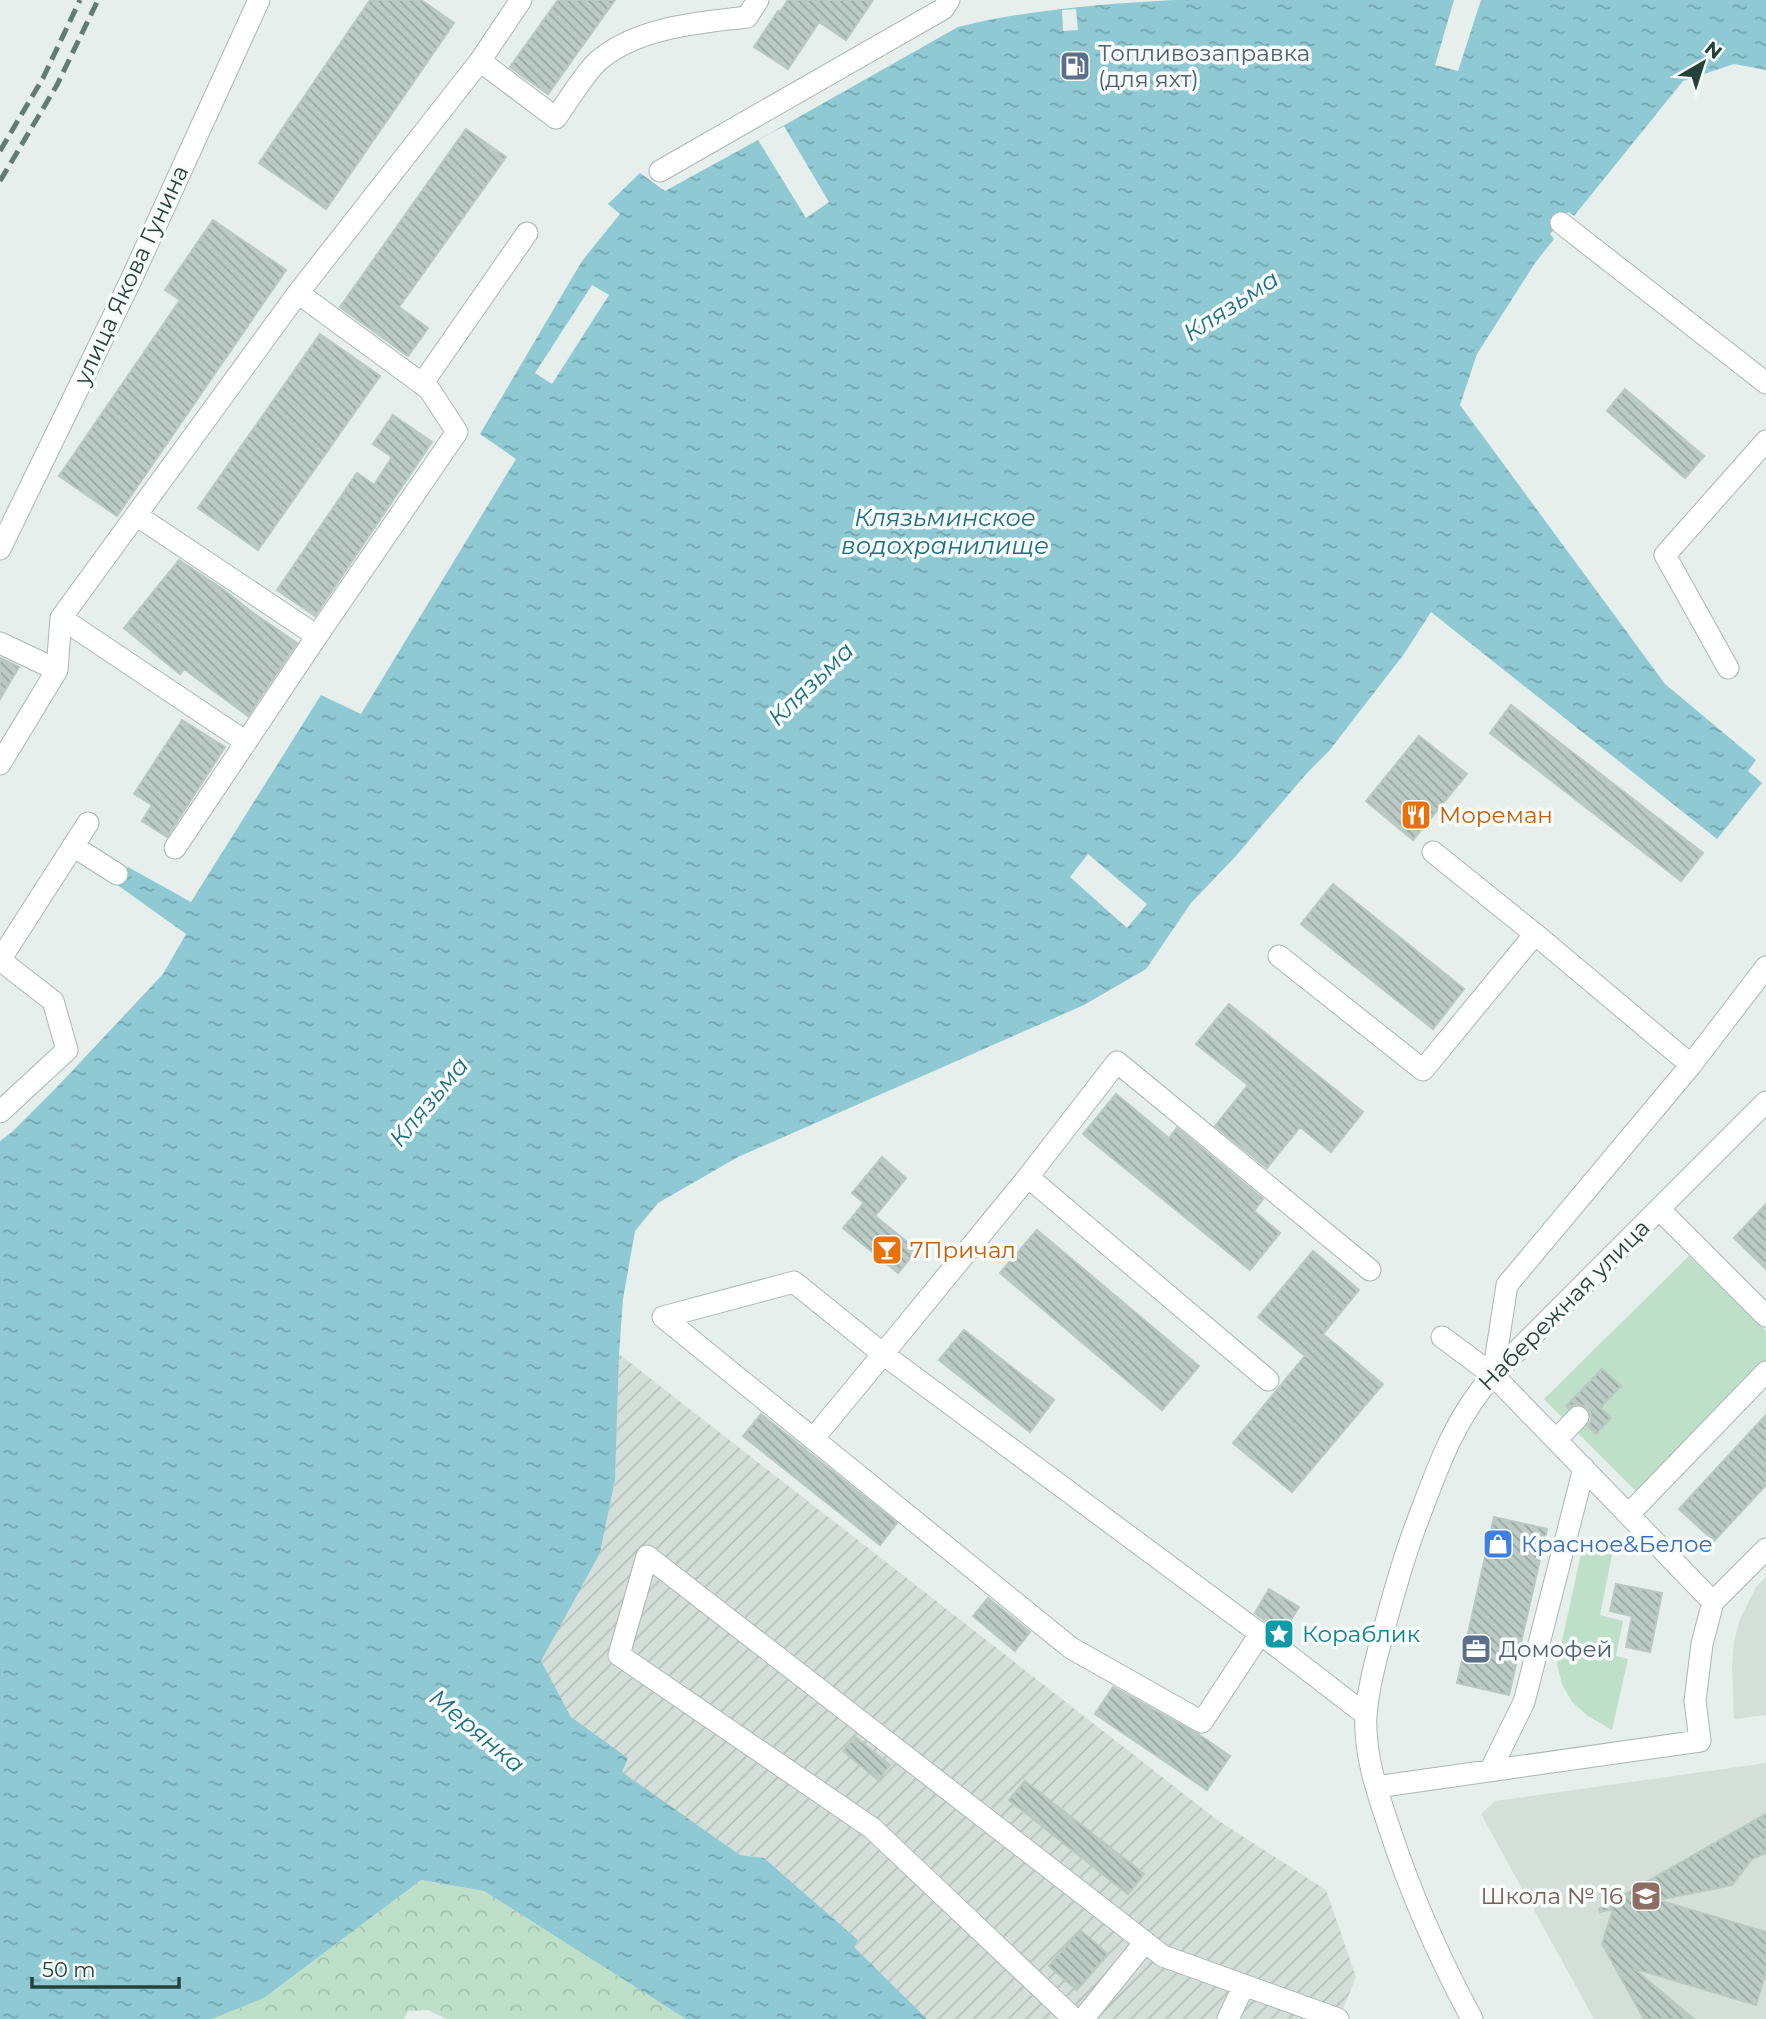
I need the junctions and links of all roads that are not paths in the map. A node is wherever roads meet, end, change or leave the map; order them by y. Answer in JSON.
{"nodes":[{"id":1,"x":259,"y":0,"type":"edge"},
{"id":2,"x":521,"y":0,"type":"edge"},
{"id":3,"x":758,"y":0,"type":"edge"},
{"id":4,"x":949,"y":0,"type":"edge"},
{"id":5,"x":480,"y":61,"type":"junction"},
{"id":6,"x":660,"y":171,"type":"dead end"},
{"id":7,"x":1561,"y":223,"type":"dead end"},
{"id":8,"x":527,"y":233,"type":"dead end"},
{"id":9,"x":298,"y":293,"type":"junction"},
{"id":10,"x":1766,"y":383,"type":"edge"},
{"id":11,"x":422,"y":384,"type":"junction"},
{"id":12,"x":1766,"y":440,"type":"edge"},
{"id":13,"x":136,"y":515,"type":"junction"},
{"id":14,"x":0,"y":549,"type":"edge"},
{"id":15,"x":61,"y":618,"type":"junction"},
{"id":16,"x":317,"y":636,"type":"junction"},
{"id":17,"x":0,"y":643,"type":"edge"},
{"id":18,"x":1728,"y":668,"type":"dead end"},
{"id":19,"x":57,"y":670,"type":"junction"},
{"id":20,"x":246,"y":742,"type":"junction"},
{"id":21,"x":0,"y":764,"type":"edge"},
{"id":22,"x":88,"y":823,"type":"dead end"},
{"id":23,"x":73,"y":846,"type":"junction"},
{"id":24,"x":175,"y":848,"type":"dead end"},
{"id":25,"x":1433,"y":852,"type":"dead end"},
{"id":26,"x":117,"y":874,"type":"dead end"},
{"id":27,"x":1535,"y":934,"type":"junction"},
{"id":28,"x":1279,"y":956,"type":"dead end"},
{"id":29,"x":0,"y":960,"type":"edge"},
{"id":30,"x":1766,"y":967,"type":"edge"},
{"id":31,"x":1691,"y":1065,"type":"junction"},
{"id":32,"x":1766,"y":1102,"type":"edge"},
{"id":33,"x":0,"y":1112,"type":"edge"},
{"id":34,"x":1028,"y":1177,"type":"junction"},
{"id":35,"x":1659,"y":1209,"type":"junction"},
{"id":36,"x":1370,"y":1270,"type":"dead end"},
{"id":37,"x":1765,"y":1313,"type":"edge"},
{"id":38,"x":1442,"y":1337,"type":"dead end"},
{"id":39,"x":883,"y":1354,"type":"junction"},
{"id":40,"x":1766,"y":1372,"type":"edge"},
{"id":41,"x":1493,"y":1375,"type":"junction"},
{"id":42,"x":1268,"y":1380,"type":"dead end"},
{"id":43,"x":1578,"y":1417,"type":"dead end"},
{"id":44,"x":813,"y":1439,"type":"junction"},
{"id":45,"x":1556,"y":1440,"type":"junction"},
{"id":46,"x":1584,"y":1468,"type":"junction"},
{"id":47,"x":1629,"y":1514,"type":"junction"},
{"id":48,"x":1766,"y":1549,"type":"edge"},
{"id":49,"x":1713,"y":1602,"type":"junction"},
{"id":50,"x":1260,"y":1634,"type":"junction"},
{"id":51,"x":1366,"y":1715,"type":"junction"},
{"id":52,"x":1491,"y":1769,"type":"junction"},
{"id":53,"x":1376,"y":1787,"type":"junction"},
{"id":54,"x":1145,"y":1942,"type":"junction"},
{"id":55,"x":1244,"y":1986,"type":"junction"},
{"id":56,"x":1074,"y":2019,"type":"edge"},
{"id":57,"x":1083,"y":2019,"type":"edge"},
{"id":58,"x":1228,"y":2019,"type":"edge"},
{"id":59,"x":1338,"y":2019,"type":"edge"},
{"id":60,"x":1472,"y":2019,"type":"edge"}],
"edges":[{"from":1,"to":14,"type":"street","name":"улица Якова Гунина"},
{"from":2,"to":5,"type":"street"},
{"from":3,"to":5,"type":"street"},
{"from":4,"to":6,"type":"street"},
{"from":5,"to":9,"type":"street"},
{"from":7,"to":10,"type":"street"},
{"from":8,"to":11,"type":"street"},
{"from":9,"to":11,"type":"street"},
{"from":9,"to":13,"type":"street"},
{"from":11,"to":16,"type":"street"},
{"from":12,"to":18,"type":"street"},
{"from":13,"to":15,"type":"street"},
{"from":13,"to":16,"type":"street"},
{"from":15,"to":19,"type":"street"},
{"from":15,"to":20,"type":"street"},
{"from":16,"to":20,"type":"street"},
{"from":17,"to":19,"type":"street"},
{"from":19,"to":21,"type":"street"},
{"from":20,"to":24,"type":"street"},
{"from":22,"to":23,"type":"street"},
{"from":23,"to":26,"type":"street"},
{"from":23,"to":29,"type":"street"},
{"from":25,"to":27,"type":"street"},
{"from":27,"to":28,"type":"street"},
{"from":27,"to":31,"type":"street"},
{"from":29,"to":33,"type":"street"},
{"from":30,"to":31,"type":"street"},
{"from":31,"to":41,"type":"street"},
{"from":32,"to":35,"type":"street","name":"Набережная улица"},
{"from":34,"to":36,"type":"street"},
{"from":34,"to":39,"type":"street"},
{"from":34,"to":42,"type":"street"},
{"from":35,"to":37,"type":"street"},
{"from":35,"to":41,"type":"street","name":"Набережная улица"},
{"from":38,"to":41,"type":"street"},
{"from":39,"to":44,"type":"street"},
{"from":39,"to":44,"type":"street"},
{"from":39,"to":50,"type":"street"},
{"from":40,"to":47,"type":"street"},
{"from":41,"to":45,"type":"street"},
{"from":41,"to":51,"type":"street","name":"Набережная улица"},
{"from":43,"to":45,"type":"street"},
{"from":44,"to":50,"type":"street"},
{"from":45,"to":46,"type":"street"},
{"from":46,"to":47,"type":"street"},
{"from":46,"to":52,"type":"street"},
{"from":47,"to":49,"type":"street"},
{"from":48,"to":49,"type":"street"},
{"from":49,"to":52,"type":"street"},
{"from":50,"to":51,"type":"street"},
{"from":51,"to":53,"type":"street","name":"Набережная улица"},
{"from":52,"to":53,"type":"street"},
{"from":53,"to":60,"type":"street","name":"Набережная улица"},
{"from":54,"to":55,"type":"street"},
{"from":54,"to":56,"type":"street"},
{"from":54,"to":57,"type":"street"},
{"from":55,"to":58,"type":"street"},
{"from":55,"to":59,"type":"street"}]}
